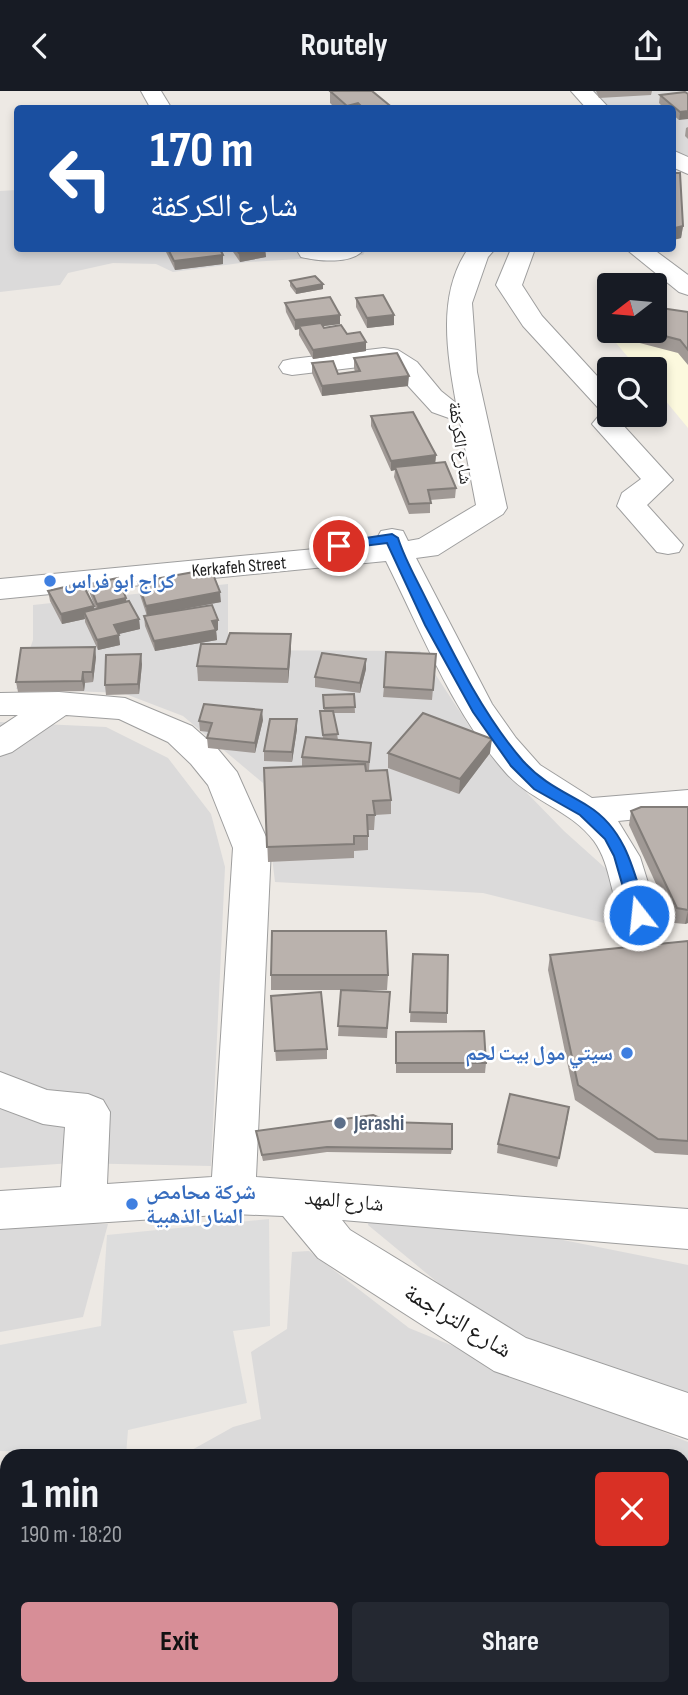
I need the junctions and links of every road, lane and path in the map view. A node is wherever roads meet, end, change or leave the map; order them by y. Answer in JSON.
{"nodes":[{"id":1,"x":581,"y":91,"type":"edge"},
{"id":2,"x":596,"y":105,"type":"edge"},
{"id":3,"x":310,"y":252,"type":"dead end"},
{"id":4,"x":345,"y":252,"type":"edge"},
{"id":5,"x":468,"y":252,"type":"edge"},
{"id":6,"x":479,"y":252,"type":"edge"},
{"id":7,"x":522,"y":252,"type":"edge"},
{"id":8,"x":642,"y":252,"type":"edge"},
{"id":9,"x":688,"y":287,"type":"edge"},
{"id":10,"x":292,"y":367,"type":"dead end"},
{"id":11,"x":597,"y":391,"type":"edge"},
{"id":12,"x":465,"y":415,"type":"junction"},
{"id":13,"x":609,"y":427,"type":"edge"},
{"id":14,"x":629,"y":427,"type":"edge"},
{"id":15,"x":688,"y":488,"type":"edge"},
{"id":16,"x":394,"y":545,"type":"junction"},
{"id":17,"x":668,"y":545,"type":"dead end"},
{"id":18,"x":427,"y":548,"type":"junction"},
{"id":19,"x":345,"y":557,"type":"junction"},
{"id":20,"x":0,"y":575,"type":"edge"},
{"id":21,"x":0,"y":589,"type":"edge"},
{"id":22,"x":419,"y":593,"type":"junction"},
{"id":23,"x":59,"y":703,"type":"junction"},
{"id":24,"x":0,"y":704,"type":"edge"},
{"id":25,"x":0,"y":744,"type":"edge"},
{"id":26,"x":688,"y":802,"type":"edge"},
{"id":27,"x":585,"y":811,"type":"junction"},
{"id":28,"x":639,"y":915,"type":"dead end"},
{"id":29,"x":0,"y":1089,"type":"edge"},
{"id":30,"x":233,"y":1195,"type":"junction"},
{"id":31,"x":295,"y":1197,"type":"junction"},
{"id":32,"x":83,"y":1205,"type":"junction"},
{"id":33,"x":0,"y":1210,"type":"edge"},
{"id":34,"x":688,"y":1229,"type":"edge"},
{"id":35,"x":688,"y":1416,"type":"edge"}],
"edges":[{"from":1,"to":2,"type":"street"},
{"from":3,"to":4,"type":"street"},
{"from":5,"to":12,"type":"street","name":"شارع الكركفة"},
{"from":6,"to":12,"type":"street","name":"Kerkafeh Street"},
{"from":7,"to":11,"type":"street"},
{"from":8,"to":9,"type":"street"},
{"from":10,"to":12,"type":"street"},
{"from":12,"to":16,"type":"street","name":"شارع الكركفة"},
{"from":12,"to":18,"type":"street","name":"Kerkafeh Street"},
{"from":13,"to":17,"type":"street"},
{"from":14,"to":15,"type":"street"},
{"from":16,"to":18,"type":"street","name":"Kerkafeh Street"},
{"from":16,"to":19,"type":"street","name":"Kerkafeh Street"},
{"from":16,"to":20,"type":"street","name":"شارع الكركفة"},
{"from":16,"to":22,"type":"street"},
{"from":18,"to":22,"type":"street"},
{"from":19,"to":21,"type":"street","name":"Kerkafeh Street"},
{"from":19,"to":22,"type":"street"},
{"from":22,"to":27,"type":"street"},
{"from":23,"to":24,"type":"street"},
{"from":23,"to":25,"type":"street"},
{"from":23,"to":30,"type":"street"},
{"from":26,"to":27,"type":"street"},
{"from":27,"to":28,"type":"street"},
{"from":29,"to":32,"type":"street"},
{"from":30,"to":31,"type":"street","name":"شارع المهد"},
{"from":30,"to":32,"type":"street","name":"شارع المهد"},
{"from":31,"to":34,"type":"street","name":"شارع المهد"},
{"from":31,"to":35,"type":"street","name":"شارع التراجمة"},
{"from":32,"to":33,"type":"street","name":"شارع المهد"}]}
